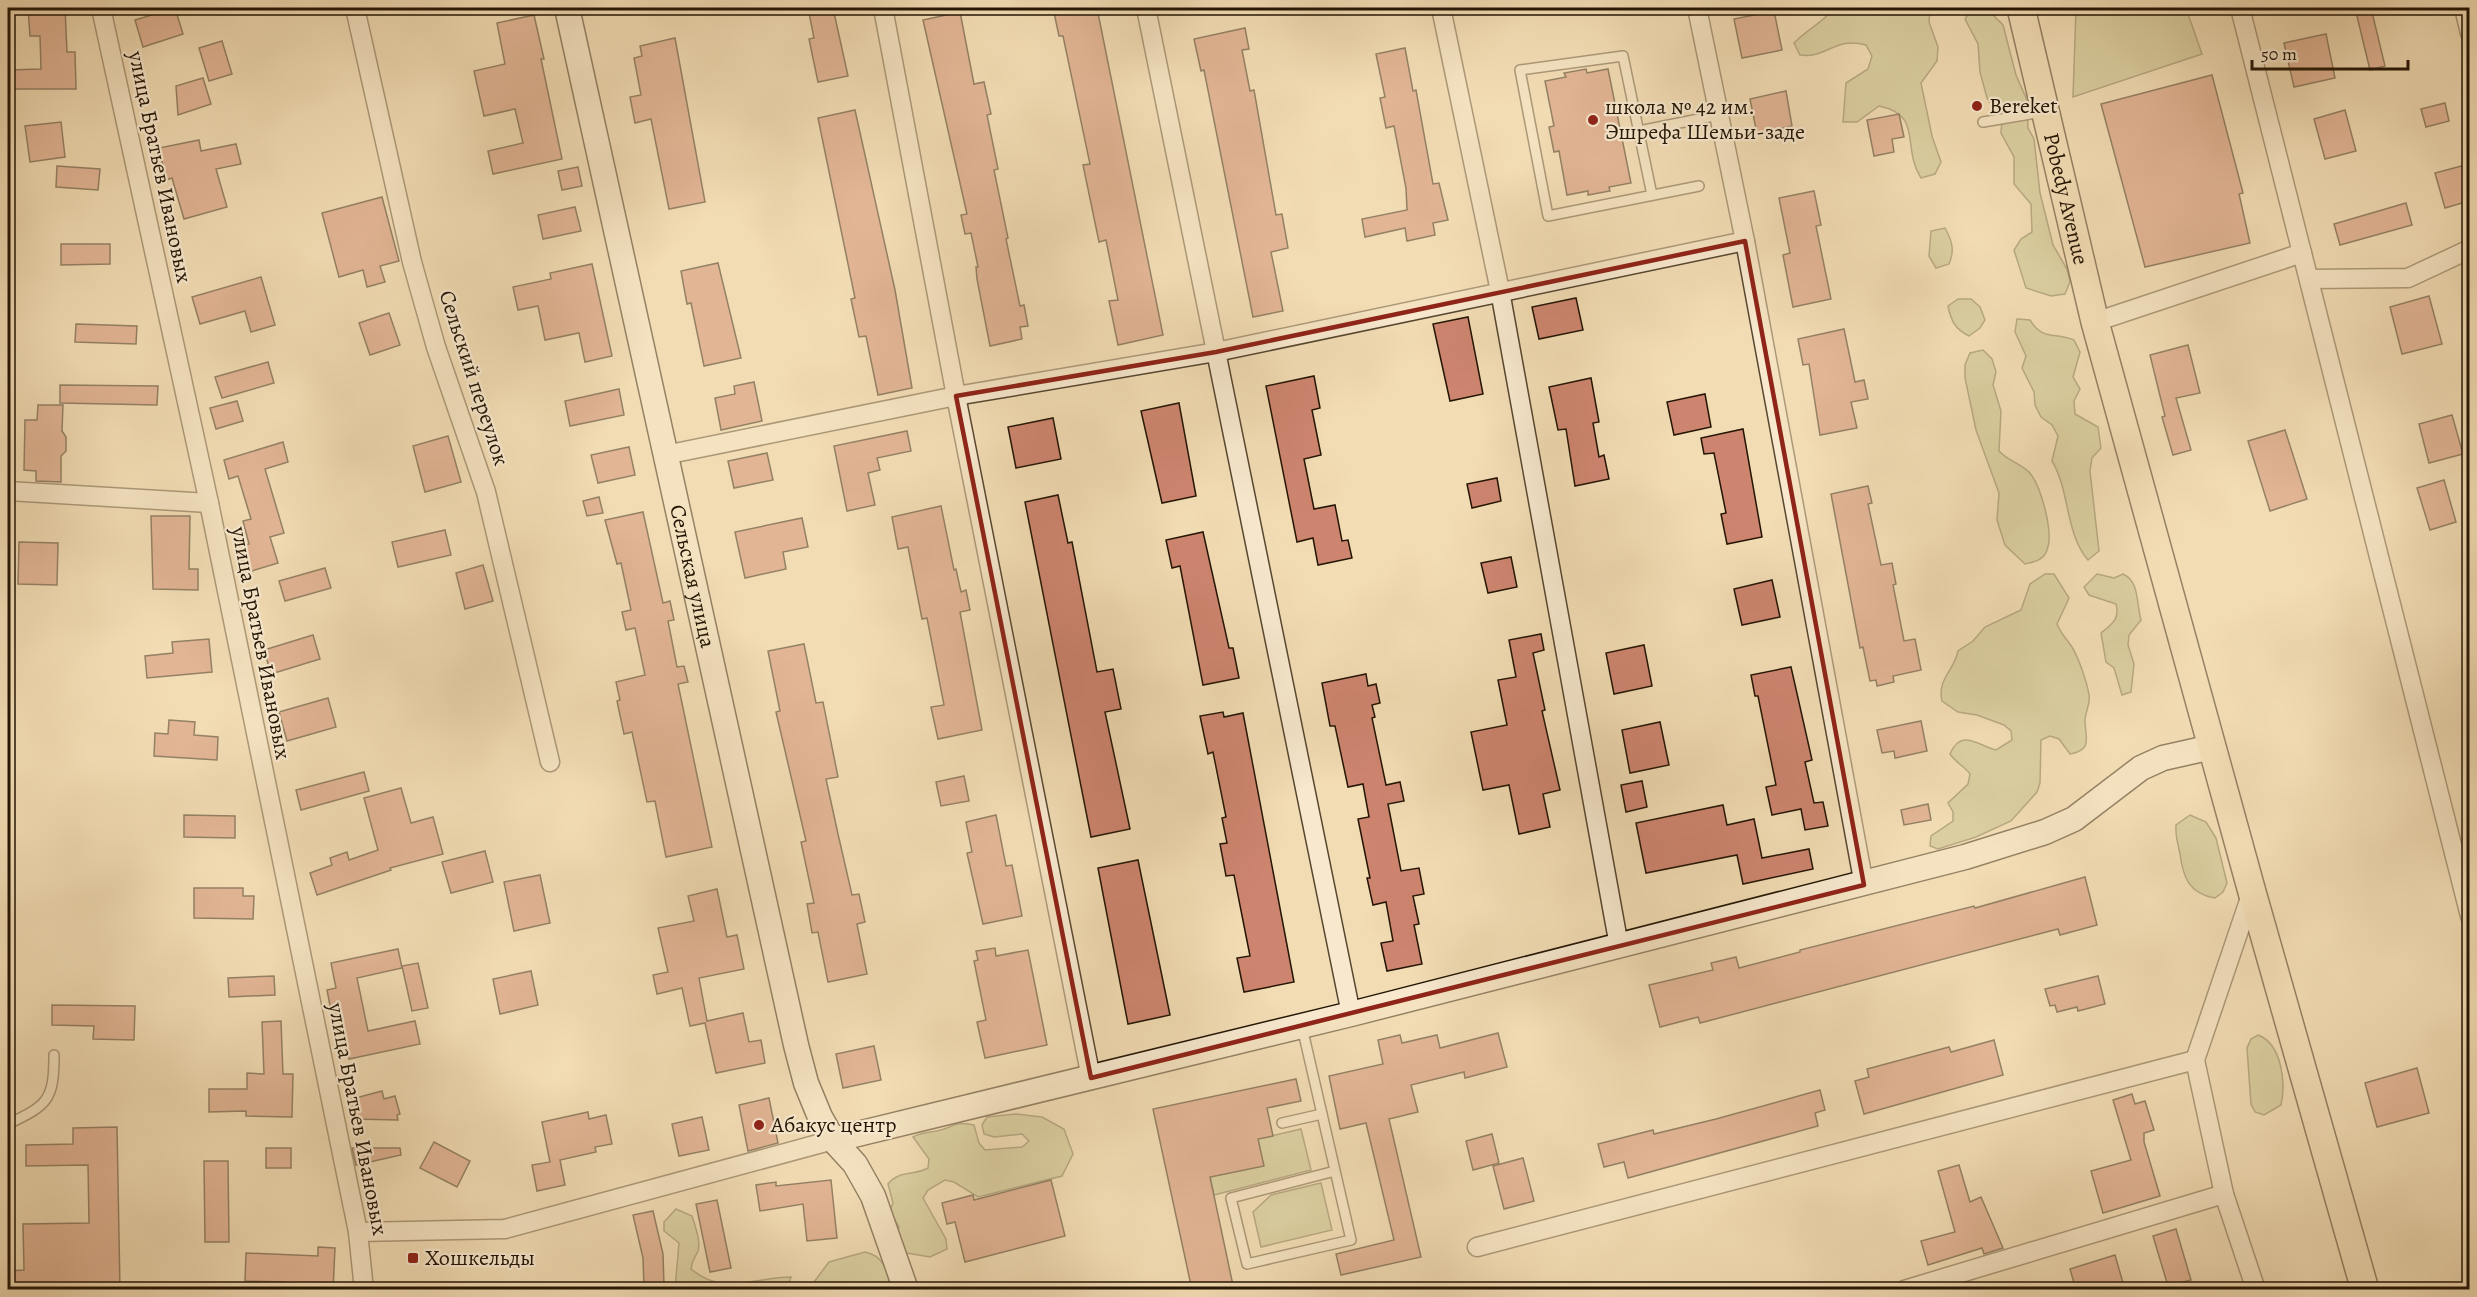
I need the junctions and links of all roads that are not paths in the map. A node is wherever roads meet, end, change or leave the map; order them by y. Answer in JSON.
{"nodes":[{"id":1,"x":101,"y":8,"type":"edge"},
{"id":2,"x":355,"y":8,"type":"edge"},
{"id":3,"x":567,"y":8,"type":"edge"},
{"id":4,"x":883,"y":8,"type":"edge"},
{"id":5,"x":1146,"y":8,"type":"edge"},
{"id":6,"x":1441,"y":8,"type":"edge"},
{"id":7,"x":1697,"y":8,"type":"edge"},
{"id":8,"x":2020,"y":8,"type":"edge"},
{"id":9,"x":2240,"y":8,"type":"edge"},
{"id":10,"x":2464,"y":8,"type":"edge"},
{"id":11,"x":2469,"y":33,"type":"edge"},
{"id":12,"x":2045,"y":112,"type":"junction"},
{"id":13,"x":1719,"y":115,"type":"junction"},
{"id":14,"x":1983,"y":122,"type":"dead end"},
{"id":15,"x":1639,"y":131,"type":"junction"},
{"id":16,"x":1699,"y":186,"type":"dead end"},
{"id":17,"x":1652,"y":195,"type":"junction"},
{"id":18,"x":1745,"y":241,"type":"junction"},
{"id":19,"x":2469,"y":249,"type":"edge"},
{"id":20,"x":2302,"y":253,"type":"junction"},
{"id":21,"x":2309,"y":279,"type":"junction"},
{"id":22,"x":1500,"y":291,"type":"junction"},
{"id":23,"x":2095,"y":322,"type":"junction"},
{"id":24,"x":1216,"y":352,"type":"junction"},
{"id":25,"x":956,"y":396,"type":"junction"},
{"id":26,"x":665,"y":455,"type":"junction"},
{"id":27,"x":8,"y":491,"type":"edge"},
{"id":28,"x":209,"y":503,"type":"junction"},
{"id":29,"x":2212,"y":747,"type":"junction"},
{"id":30,"x":550,"y":762,"type":"dead end"},
{"id":31,"x":1864,"y":885,"type":"junction"},
{"id":32,"x":2252,"y":892,"type":"junction"},
{"id":33,"x":2469,"y":916,"type":"edge"},
{"id":34,"x":1619,"y":946,"type":"junction"},
{"id":35,"x":1352,"y":1014,"type":"junction"},
{"id":36,"x":1302,"y":1027,"type":"junction"},
{"id":37,"x":54,"y":1055,"type":"dead end"},
{"id":38,"x":2195,"y":1060,"type":"junction"},
{"id":39,"x":1092,"y":1078,"type":"junction"},
{"id":40,"x":1322,"y":1114,"type":"junction"},
{"id":41,"x":1282,"y":1123,"type":"dead end"},
{"id":42,"x":8,"y":1124,"type":"edge"},
{"id":43,"x":833,"y":1140,"type":"junction"},
{"id":44,"x":1335,"y":1171,"type":"junction"},
{"id":45,"x":2224,"y":1194,"type":"junction"},
{"id":46,"x":358,"y":1232,"type":"junction"},
{"id":47,"x":1477,"y":1248,"type":"dead end"},
{"id":48,"x":364,"y":1290,"type":"edge"},
{"id":49,"x":906,"y":1290,"type":"edge"},
{"id":50,"x":1904,"y":1290,"type":"edge"},
{"id":51,"x":2256,"y":1290,"type":"edge"},
{"id":52,"x":2365,"y":1290,"type":"edge"}],
"edges":[{"from":1,"to":28,"type":"street","name":"улица Братьев Ивановых"},
{"from":2,"to":30,"type":"street","name":"Сельский переулок"},
{"from":3,"to":26,"type":"main road","name":"Сельская улица"},
{"from":4,"to":25,"type":"street"},
{"from":5,"to":24,"type":"street"},
{"from":6,"to":22,"type":"street"},
{"from":7,"to":13,"type":"street"},
{"from":8,"to":12,"type":"main road","name":"Pobedy Avenue"},
{"from":9,"to":20,"type":"street"},
{"from":10,"to":11,"type":"street"},
{"from":12,"to":14,"type":"lane"},
{"from":12,"to":23,"type":"main road","name":"Pobedy Avenue"},
{"from":13,"to":15,"type":"lane"},
{"from":13,"to":18,"type":"street"},
{"from":15,"to":17,"type":"lane"},
{"from":15,"to":17,"type":"lane"},
{"from":16,"to":17,"type":"lane"},
{"from":18,"to":22,"type":"street"},
{"from":18,"to":31,"type":"street"},
{"from":19,"to":21,"type":"street"},
{"from":20,"to":21,"type":"street"},
{"from":20,"to":23,"type":"street"},
{"from":21,"to":33,"type":"street"},
{"from":22,"to":24,"type":"street"},
{"from":22,"to":34,"type":"street"},
{"from":23,"to":29,"type":"main road","name":"Pobedy Avenue"},
{"from":24,"to":25,"type":"street"},
{"from":24,"to":35,"type":"street"},
{"from":25,"to":26,"type":"street"},
{"from":25,"to":39,"type":"street"},
{"from":26,"to":43,"type":"main road","name":"Сельская улица"},
{"from":27,"to":28,"type":"street"},
{"from":28,"to":46,"type":"street","name":"улица Братьев Ивановых"},
{"from":29,"to":31,"type":"main road"},
{"from":29,"to":32,"type":"main road","name":"Pobedy Avenue"},
{"from":31,"to":34,"type":"main road"},
{"from":32,"to":38,"type":"street"},
{"from":32,"to":52,"type":"main road","name":"Pobedy Avenue"},
{"from":34,"to":35,"type":"main road"},
{"from":35,"to":36,"type":"main road"},
{"from":36,"to":39,"type":"main road"},
{"from":36,"to":40,"type":"lane"},
{"from":37,"to":42,"type":"lane"},
{"from":38,"to":45,"type":"street"},
{"from":38,"to":47,"type":"street"},
{"from":39,"to":43,"type":"main road"},
{"from":40,"to":41,"type":"lane"},
{"from":40,"to":44,"type":"lane"},
{"from":43,"to":46,"type":"street"},
{"from":43,"to":49,"type":"main road","name":"Сельская улица"},
{"from":44,"to":44,"type":"lane"},
{"from":45,"to":50,"type":"street"},
{"from":45,"to":51,"type":"street"},
{"from":46,"to":48,"type":"street","name":"улица Братьев Ивановых"}]}
